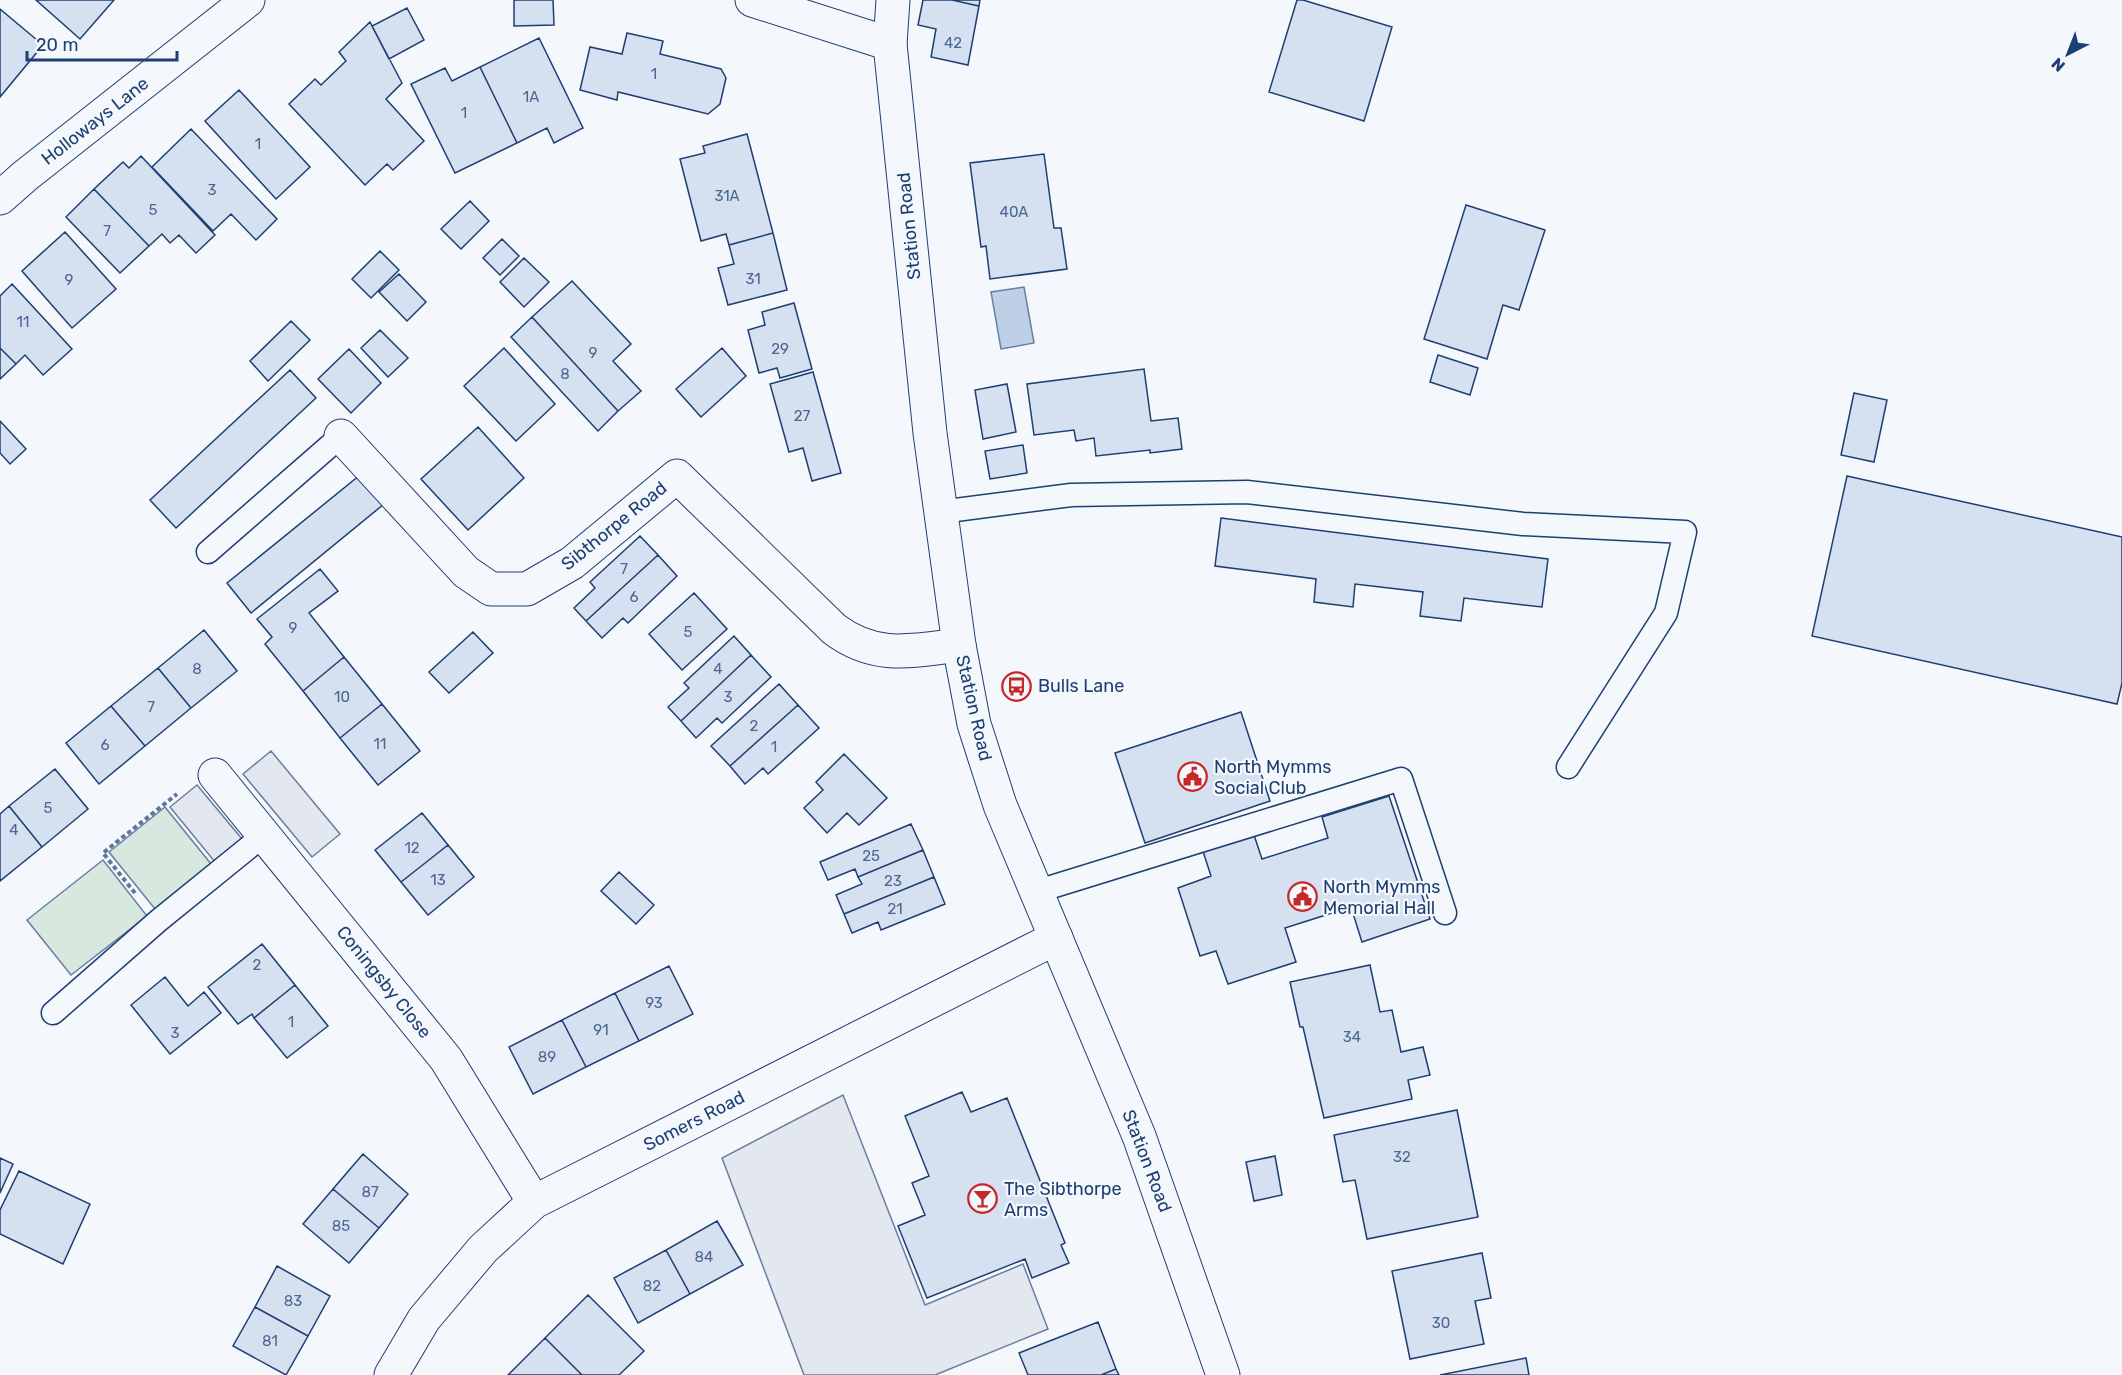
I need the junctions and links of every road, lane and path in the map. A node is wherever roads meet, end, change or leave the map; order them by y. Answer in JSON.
{"nodes":[{"id":1,"x":248,"y":0,"type":"edge"},
{"id":2,"x":752,"y":0,"type":"edge"},
{"id":3,"x":893,"y":0,"type":"edge"},
{"id":4,"x":890,"y":44,"type":"junction"},
{"id":5,"x":0,"y":198,"type":"edge"},
{"id":6,"x":341,"y":436,"type":"joint"},
{"id":7,"x":940,"y":512,"type":"junction"},
{"id":8,"x":208,"y":552,"type":"dead end"},
{"id":9,"x":959,"y":645,"type":"junction"},
{"id":10,"x":1568,"y":767,"type":"dead end"},
{"id":11,"x":215,"y":775,"type":"joint"},
{"id":12,"x":264,"y":836,"type":"junction"},
{"id":13,"x":1035,"y":892,"type":"junction"},
{"id":14,"x":1445,"y":913,"type":"dead end"},
{"id":15,"x":158,"y":921,"type":"junction"},
{"id":16,"x":1056,"y":938,"type":"junction"},
{"id":17,"x":53,"y":1013,"type":"dead end"},
{"id":18,"x":534,"y":1202,"type":"junction"},
{"id":19,"x":391,"y":1375,"type":"edge"},
{"id":20,"x":1223,"y":1375,"type":"edge"}],
"edges":[{"from":1,"to":5,"type":"street","name":"Holloways Lane"},
{"from":2,"to":4,"type":"street"},
{"from":3,"to":4,"type":"street","name":"Station Road"},
{"from":4,"to":7,"type":"street","name":"Station Road"},
{"from":6,"to":8,"type":"lane"},
{"from":6,"to":9,"type":"street","name":"Sibthorpe Road"},
{"from":7,"to":9,"type":"street","name":"Station Road"},
{"from":7,"to":10,"type":"lane"},
{"from":9,"to":13,"type":"street","name":"Station Road"},
{"from":11,"to":12,"type":"street","name":"Coningsby Close"},
{"from":11,"to":15,"type":"path"},
{"from":12,"to":15,"type":"lane"},
{"from":12,"to":18,"type":"street","name":"Coningsby Close"},
{"from":13,"to":14,"type":"lane"},
{"from":13,"to":16,"type":"street","name":"Station Road"},
{"from":15,"to":17,"type":"lane"},
{"from":16,"to":18,"type":"street","name":"Somers Road"},
{"from":16,"to":20,"type":"street","name":"Station Road"},
{"from":18,"to":19,"type":"street","name":"Somers Road"}]}
